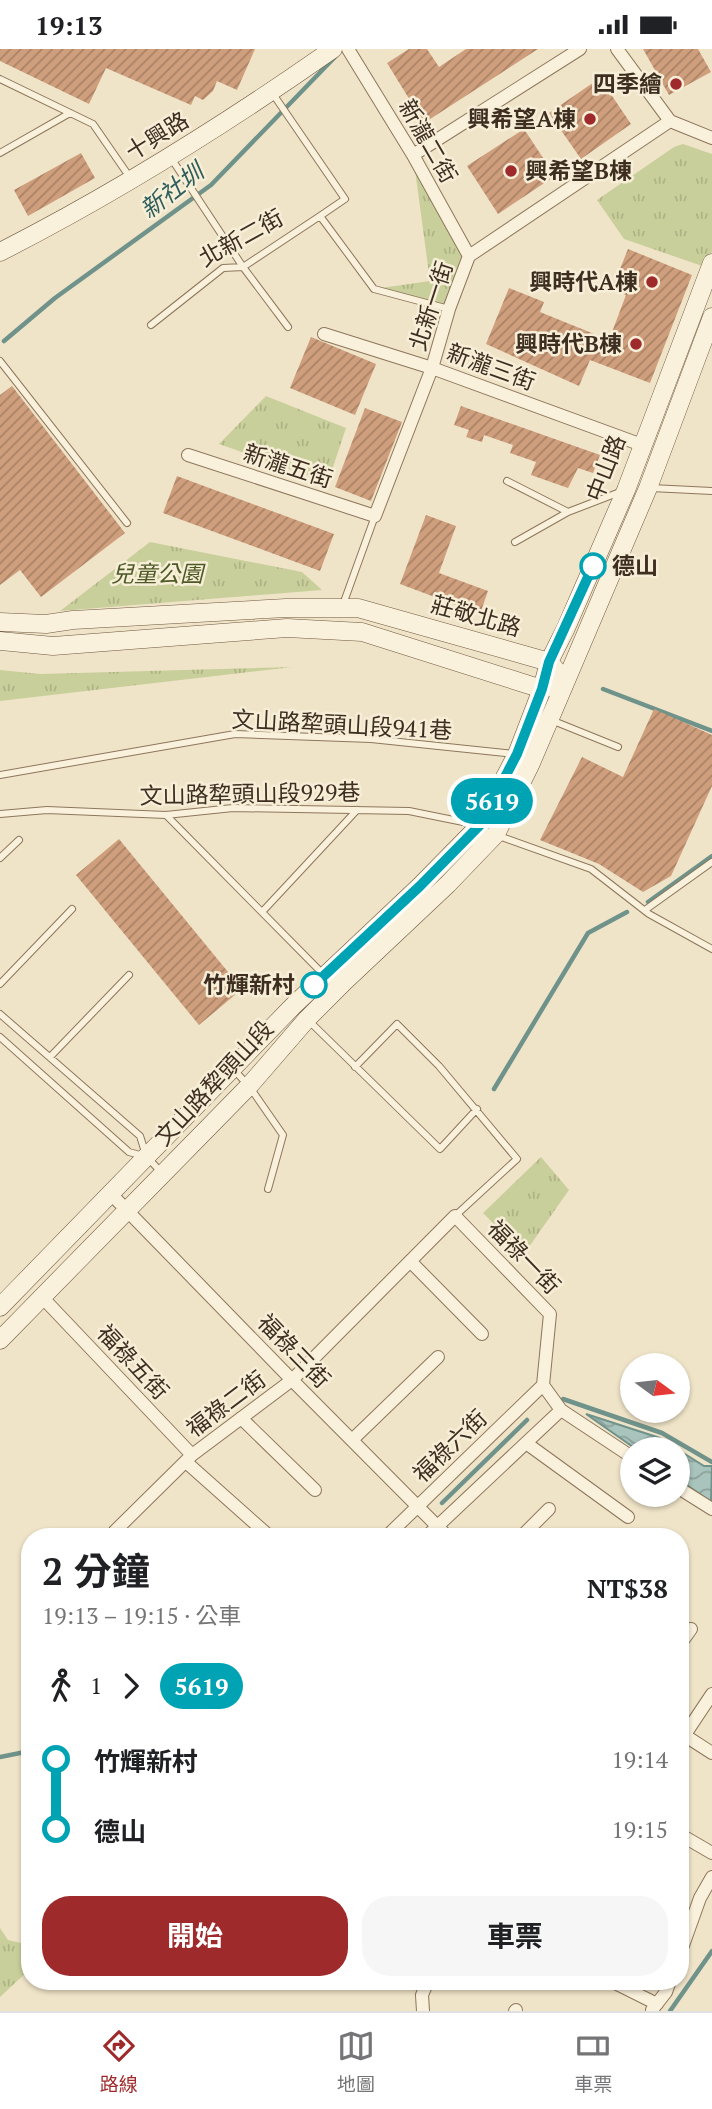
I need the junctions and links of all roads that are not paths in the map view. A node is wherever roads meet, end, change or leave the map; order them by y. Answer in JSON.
{"nodes":[{"id":1,"x":335,"y":49,"type":"edge"},
{"id":2,"x":580,"y":49,"type":"edge"},
{"id":3,"x":617,"y":49,"type":"edge"},
{"id":4,"x":0,"y":79,"type":"edge"},
{"id":5,"x":275,"y":97,"type":"junction"},
{"id":6,"x":70,"y":113,"type":"junction"},
{"id":7,"x":670,"y":121,"type":"junction"},
{"id":8,"x":712,"y":138,"type":"edge"},
{"id":9,"x":0,"y":153,"type":"edge"},
{"id":10,"x":413,"y":155,"type":"junction"},
{"id":11,"x":170,"y":157,"type":"junction"},
{"id":12,"x":132,"y":180,"type":"junction"},
{"id":13,"x":320,"y":216,"type":"junction"},
{"id":14,"x":0,"y":252,"type":"edge"},
{"id":15,"x":469,"y":256,"type":"junction"},
{"id":16,"x":712,"y":263,"type":"edge"},
{"id":17,"x":243,"y":267,"type":"junction"},
{"id":18,"x":449,"y":309,"type":"junction"},
{"id":19,"x":712,"y":317,"type":"edge"},
{"id":20,"x":151,"y":325,"type":"dead end"},
{"id":21,"x":288,"y":327,"type":"dead end"},
{"id":22,"x":324,"y":334,"type":"dead end"},
{"id":23,"x":1,"y":363,"type":"edge"},
{"id":24,"x":432,"y":368,"type":"junction"},
{"id":25,"x":642,"y":445,"type":"junction"},
{"id":26,"x":188,"y":455,"type":"dead end"},
{"id":27,"x":507,"y":481,"type":"dead end"},
{"id":28,"x":648,"y":488,"type":"junction"},
{"id":29,"x":626,"y":489,"type":"junction"},
{"id":30,"x":712,"y":491,"type":"edge"},
{"id":31,"x":568,"y":512,"type":"junction"},
{"id":32,"x":374,"y":516,"type":"junction"},
{"id":33,"x":127,"y":523,"type":"dead end"},
{"id":34,"x":514,"y":542,"type":"dead end"},
{"id":35,"x":345,"y":599,"type":"dead end"},
{"id":36,"x":0,"y":622,"type":"edge"},
{"id":37,"x":0,"y":641,"type":"edge"},
{"id":38,"x":549,"y":662,"type":"junction"},
{"id":39,"x":566,"y":680,"type":"junction"},
{"id":40,"x":542,"y":689,"type":"junction"},
{"id":41,"x":541,"y":716,"type":"junction"},
{"id":42,"x":618,"y":747,"type":"dead end"},
{"id":43,"x":517,"y":754,"type":"junction"},
{"id":44,"x":0,"y":775,"type":"edge"},
{"id":45,"x":357,"y":810,"type":"junction"},
{"id":46,"x":0,"y":814,"type":"edge"},
{"id":47,"x":166,"y":815,"type":"junction"},
{"id":48,"x":480,"y":825,"type":"junction"},
{"id":49,"x":496,"y":834,"type":"junction"},
{"id":50,"x":19,"y":840,"type":"dead end"},
{"id":51,"x":0,"y":858,"type":"edge"},
{"id":52,"x":712,"y":862,"type":"edge"},
{"id":53,"x":72,"y":909,"type":"dead end"},
{"id":54,"x":645,"y":910,"type":"junction"},
{"id":55,"x":262,"y":912,"type":"junction"},
{"id":56,"x":712,"y":949,"type":"edge"},
{"id":57,"x":129,"y":975,"type":"dead end"},
{"id":58,"x":324,"y":975,"type":"junction"},
{"id":59,"x":0,"y":984,"type":"edge"},
{"id":60,"x":338,"y":988,"type":"junction"},
{"id":61,"x":294,"y":1005,"type":"junction"},
{"id":62,"x":0,"y":1014,"type":"edge"},
{"id":63,"x":307,"y":1020,"type":"junction"},
{"id":64,"x":0,"y":1037,"type":"edge"},
{"id":65,"x":50,"y":1057,"type":"junction"},
{"id":66,"x":355,"y":1067,"type":"junction"},
{"id":67,"x":232,"y":1069,"type":"junction"},
{"id":68,"x":249,"y":1086,"type":"junction"},
{"id":69,"x":477,"y":1109,"type":"junction"},
{"id":70,"x":147,"y":1157,"type":"junction"},
{"id":71,"x":163,"y":1174,"type":"junction"},
{"id":72,"x":268,"y":1189,"type":"dead end"},
{"id":73,"x":111,"y":1194,"type":"junction"},
{"id":74,"x":128,"y":1210,"type":"junction"},
{"id":75,"x":455,"y":1216,"type":"junction"},
{"id":76,"x":410,"y":1261,"type":"junction"},
{"id":77,"x":43,"y":1297,"type":"junction"},
{"id":78,"x":0,"y":1307,"type":"edge"},
{"id":79,"x":482,"y":1334,"type":"dead end"},
{"id":80,"x":0,"y":1340,"type":"edge"},
{"id":81,"x":438,"y":1357,"type":"dead end"},
{"id":82,"x":292,"y":1380,"type":"junction"},
{"id":83,"x":543,"y":1385,"type":"junction"},
{"id":84,"x":561,"y":1410,"type":"junction"},
{"id":85,"x":241,"y":1418,"type":"junction"},
{"id":86,"x":352,"y":1440,"type":"junction"},
{"id":87,"x":526,"y":1443,"type":"junction"},
{"id":88,"x":620,"y":1449,"type":"edge"},
{"id":89,"x":189,"y":1459,"type":"junction"},
{"id":90,"x":315,"y":1490,"type":"dead end"},
{"id":91,"x":690,"y":1495,"type":"edge"},
{"id":92,"x":418,"y":1506,"type":"junction"},
{"id":93,"x":549,"y":1509,"type":"dead end"},
{"id":94,"x":712,"y":1509,"type":"edge"},
{"id":95,"x":628,"y":1517,"type":"dead end"},
{"id":96,"x":437,"y":1526,"type":"joint"},
{"id":97,"x":117,"y":1528,"type":"edge"},
{"id":98,"x":261,"y":1528,"type":"edge"},
{"id":99,"x":395,"y":1528,"type":"edge"},
{"id":100,"x":530,"y":1528,"type":"edge"},
{"id":101,"x":691,"y":1629,"type":"dead end"},
{"id":102,"x":689,"y":1632,"type":"edge"},
{"id":103,"x":712,"y":1694,"type":"edge"},
{"id":104,"x":689,"y":1726,"type":"edge"},
{"id":105,"x":689,"y":1738,"type":"edge"},
{"id":106,"x":712,"y":1753,"type":"edge"},
{"id":107,"x":689,"y":1840,"type":"edge"},
{"id":108,"x":712,"y":1853,"type":"edge"},
{"id":109,"x":712,"y":1877,"type":"edge"},
{"id":110,"x":689,"y":1927,"type":"edge"},
{"id":111,"x":424,"y":1990,"type":"edge"},
{"id":112,"x":625,"y":1990,"type":"edge"},
{"id":113,"x":667,"y":1990,"type":"edge"},
{"id":114,"x":654,"y":2008,"type":"edge"},
{"id":115,"x":423,"y":2011,"type":"edge"}],
"edges":[{"from":1,"to":5,"type":"main road","name":"十興路"},
{"from":1,"to":10,"type":"street","name":"新瀧二街"},
{"from":2,"to":10,"type":"street"},
{"from":3,"to":7,"type":"street"},
{"from":4,"to":6,"type":"lane"},
{"from":5,"to":11,"type":"main road","name":"十興路"},
{"from":5,"to":13,"type":"lane","name":"北新二街"},
{"from":6,"to":9,"type":"lane"},
{"from":6,"to":12,"type":"lane"},
{"from":7,"to":8,"type":"street"},
{"from":7,"to":15,"type":"street","name":"北新一街"},
{"from":10,"to":15,"type":"street","name":"新瀧二街"},
{"from":11,"to":12,"type":"main road","name":"十興路"},
{"from":11,"to":17,"type":"lane"},
{"from":12,"to":14,"type":"main road","name":"十興路"},
{"from":13,"to":17,"type":"lane","name":"北新二街"},
{"from":13,"to":18,"type":"lane"},
{"from":15,"to":18,"type":"street","name":"北新一街"},
{"from":16,"to":25,"type":"main road","name":"中山路"},
{"from":17,"to":20,"type":"lane","name":"北新二街"},
{"from":17,"to":21,"type":"lane"},
{"from":18,"to":24,"type":"street","name":"北新一街"},
{"from":19,"to":28,"type":"main road","name":"中山路"},
{"from":22,"to":24,"type":"street","name":"新瀧三街"},
{"from":23,"to":33,"type":"lane"},
{"from":24,"to":25,"type":"street","name":"新瀧三街"},
{"from":24,"to":32,"type":"street","name":"北新一街"},
{"from":25,"to":29,"type":"main road","name":"中山路"},
{"from":26,"to":32,"type":"street","name":"新瀧五街"},
{"from":27,"to":31,"type":"lane"},
{"from":28,"to":29,"type":"lane"},
{"from":28,"to":30,"type":"lane"},
{"from":28,"to":39,"type":"main road","name":"中山路"},
{"from":29,"to":31,"type":"lane"},
{"from":29,"to":38,"type":"main road","name":"中山路"},
{"from":31,"to":34,"type":"lane"},
{"from":32,"to":35,"type":"lane"},
{"from":36,"to":38,"type":"main road","name":"莊敬北路"},
{"from":37,"to":40,"type":"main road"},
{"from":38,"to":39,"type":"main road"},
{"from":38,"to":40,"type":"main road","name":"中山路"},
{"from":39,"to":40,"type":"main road"},
{"from":39,"to":41,"type":"main road","name":"文山路犂頭山段"},
{"from":40,"to":41,"type":"main road","name":"文山路犂頭山段"},
{"from":41,"to":42,"type":"lane"},
{"from":41,"to":43,"type":"main road","name":"文山路犂頭山段"},
{"from":41,"to":49,"type":"main road","name":"文山路犂頭山段"},
{"from":43,"to":44,"type":"lane","name":"文山路犂頭山段941巷"},
{"from":43,"to":48,"type":"main road","name":"文山路犂頭山段"},
{"from":45,"to":47,"type":"lane","name":"文山路犂頭山段929巷"},
{"from":45,"to":48,"type":"lane","name":"文山路犂頭山段929巷"},
{"from":45,"to":55,"type":"lane"},
{"from":46,"to":47,"type":"lane","name":"文山路犂頭山段929巷"},
{"from":47,"to":55,"type":"lane"},
{"from":48,"to":49,"type":"lane","name":"文山路犂頭山段929巷"},
{"from":48,"to":58,"type":"main road","name":"文山路犂頭山段"},
{"from":49,"to":54,"type":"lane","name":"文山路犂頭山段929巷"},
{"from":49,"to":60,"type":"main road","name":"文山路犂頭山段"},
{"from":50,"to":51,"type":"lane"},
{"from":52,"to":54,"type":"lane"},
{"from":53,"to":59,"type":"lane"},
{"from":54,"to":56,"type":"lane","name":"文山路犂頭山段929巷"},
{"from":55,"to":58,"type":"lane"},
{"from":57,"to":65,"type":"lane"},
{"from":58,"to":60,"type":"lane"},
{"from":58,"to":61,"type":"main road","name":"文山路犂頭山段"},
{"from":60,"to":63,"type":"main road","name":"文山路犂頭山段"},
{"from":61,"to":63,"type":"lane"},
{"from":61,"to":67,"type":"main road","name":"文山路犂頭山段"},
{"from":62,"to":65,"type":"lane"},
{"from":63,"to":66,"type":"lane"},
{"from":63,"to":68,"type":"main road","name":"文山路犂頭山段"},
{"from":64,"to":70,"type":"lane"},
{"from":65,"to":70,"type":"lane"},
{"from":66,"to":69,"type":"lane"},
{"from":66,"to":69,"type":"lane"},
{"from":67,"to":68,"type":"lane"},
{"from":67,"to":70,"type":"main road","name":"文山路犂頭山段"},
{"from":68,"to":71,"type":"main road","name":"文山路犂頭山段"},
{"from":68,"to":72,"type":"lane"},
{"from":69,"to":75,"type":"lane"},
{"from":70,"to":71,"type":"lane"},
{"from":70,"to":73,"type":"main road","name":"文山路犂頭山段"},
{"from":71,"to":74,"type":"main road","name":"文山路犂頭山段"},
{"from":73,"to":74,"type":"street","name":"福祿三街"},
{"from":73,"to":78,"type":"main road","name":"文山路犂頭山段"},
{"from":74,"to":77,"type":"main road","name":"文山路犂頭山段"},
{"from":74,"to":82,"type":"street","name":"福祿三街"},
{"from":75,"to":76,"type":"street","name":"福祿二街"},
{"from":75,"to":83,"type":"street","name":"福祿一街"},
{"from":76,"to":79,"type":"street"},
{"from":76,"to":82,"type":"street","name":"福祿二街"},
{"from":77,"to":80,"type":"main road","name":"文山路犂頭山段"},
{"from":77,"to":89,"type":"street","name":"福祿五街"},
{"from":81,"to":86,"type":"street"},
{"from":82,"to":85,"type":"street","name":"福祿二街"},
{"from":82,"to":86,"type":"street","name":"福祿三街"},
{"from":83,"to":84,"type":"street"},
{"from":83,"to":92,"type":"street","name":"福祿六街"},
{"from":84,"to":87,"type":"street"},
{"from":84,"to":88,"type":"street"},
{"from":85,"to":89,"type":"street","name":"福祿二街"},
{"from":85,"to":90,"type":"street"},
{"from":86,"to":92,"type":"street","name":"福祿三街"},
{"from":87,"to":95,"type":"street"},
{"from":87,"to":96,"type":"street"},
{"from":89,"to":97,"type":"street","name":"福祿二街"},
{"from":89,"to":98,"type":"street","name":"福祿五街"},
{"from":91,"to":94,"type":"street"},
{"from":92,"to":96,"type":"street","name":"福祿三街"},
{"from":92,"to":99,"type":"street","name":"福祿六街"},
{"from":93,"to":100,"type":"street"},
{"from":101,"to":102,"type":"street"},
{"from":103,"to":104,"type":"street"},
{"from":105,"to":106,"type":"street"},
{"from":107,"to":108,"type":"street"},
{"from":109,"to":110,"type":"street"},
{"from":111,"to":115,"type":"street"},
{"from":112,"to":114,"type":"street"},
{"from":113,"to":114,"type":"street"}]}
